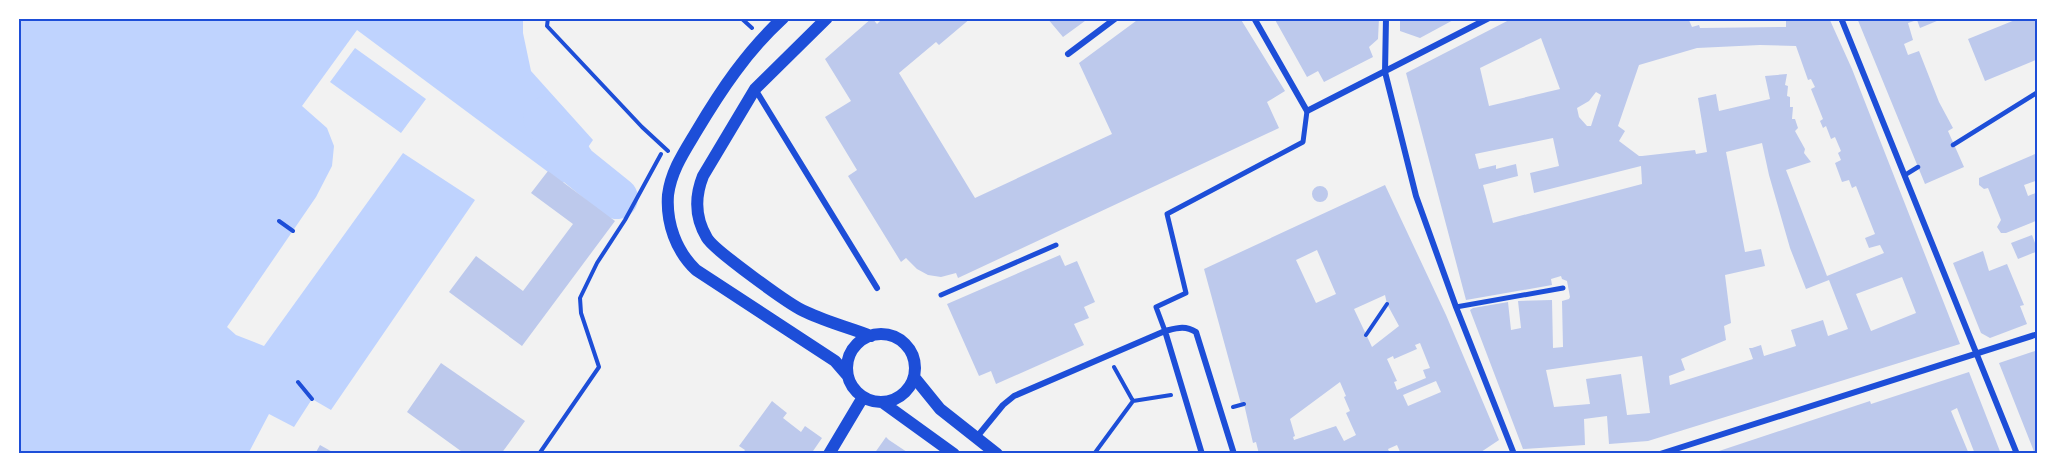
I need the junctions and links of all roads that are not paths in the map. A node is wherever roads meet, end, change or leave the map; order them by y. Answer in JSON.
{"nodes":[{"id":1,"x":783,"y":18,"type":"edge"},
{"id":2,"x":827,"y":18,"type":"edge"},
{"id":3,"x":1116,"y":18,"type":"edge"},
{"id":4,"x":1254,"y":18,"type":"edge"},
{"id":5,"x":1386,"y":18,"type":"edge"},
{"id":6,"x":1490,"y":18,"type":"edge"},
{"id":7,"x":1841,"y":18,"type":"edge"},
{"id":8,"x":1068,"y":54,"type":"dead end"},
{"id":9,"x":1384,"y":72,"type":"junction"},
{"id":10,"x":755,"y":89,"type":"junction"},
{"id":11,"x":2038,"y":92,"type":"edge"},
{"id":12,"x":1308,"y":111,"type":"junction"},
{"id":13,"x":1953,"y":146,"type":"dead end"},
{"id":14,"x":1918,"y":167,"type":"dead end"},
{"id":15,"x":1905,"y":175,"type":"junction"},
{"id":16,"x":1056,"y":245,"type":"dead end"},
{"id":17,"x":877,"y":288,"type":"dead end"},
{"id":18,"x":1563,"y":288,"type":"dead end"},
{"id":19,"x":940,"y":296,"type":"dead end"},
{"id":20,"x":1456,"y":307,"type":"junction"},
{"id":21,"x":1165,"y":331,"type":"junction"},
{"id":22,"x":2038,"y":334,"type":"edge"},
{"id":23,"x":871,"y":336,"type":"junction"},
{"id":24,"x":1977,"y":353,"type":"junction"},
{"id":25,"x":848,"y":376,"type":"junction"},
{"id":26,"x":914,"y":377,"type":"junction"},
{"id":27,"x":863,"y":397,"type":"junction"},
{"id":28,"x":882,"y":402,"type":"junction"},
{"id":29,"x":976,"y":438,"type":"junction"},
{"id":30,"x":829,"y":454,"type":"edge"},
{"id":31,"x":954,"y":454,"type":"edge"},
{"id":32,"x":997,"y":454,"type":"edge"},
{"id":33,"x":1202,"y":454,"type":"edge"},
{"id":34,"x":1233,"y":454,"type":"edge"},
{"id":35,"x":1514,"y":454,"type":"edge"},
{"id":36,"x":1660,"y":454,"type":"edge"},
{"id":37,"x":2017,"y":454,"type":"edge"}],
"edges":[{"from":1,"to":25,"type":"main road"},
{"from":2,"to":10,"type":"main road"},
{"from":3,"to":8,"type":"street"},
{"from":4,"to":12,"type":"street"},
{"from":5,"to":9,"type":"street"},
{"from":6,"to":9,"type":"street"},
{"from":7,"to":15,"type":"street"},
{"from":9,"to":12,"type":"street"},
{"from":9,"to":20,"type":"street"},
{"from":10,"to":17,"type":"street"},
{"from":10,"to":23,"type":"main road"},
{"from":11,"to":13,"type":"lane"},
{"from":12,"to":21,"type":"street"},
{"from":14,"to":15,"type":"lane"},
{"from":15,"to":24,"type":"street"},
{"from":16,"to":19,"type":"street"},
{"from":18,"to":20,"type":"street"},
{"from":20,"to":35,"type":"street"},
{"from":21,"to":29,"type":"street"},
{"from":21,"to":33,"type":"street"},
{"from":21,"to":34,"type":"street"},
{"from":22,"to":24,"type":"street"},
{"from":23,"to":25,"type":"main road"},
{"from":23,"to":26,"type":"main road"},
{"from":24,"to":36,"type":"street"},
{"from":24,"to":37,"type":"street"},
{"from":25,"to":27,"type":"main road"},
{"from":26,"to":28,"type":"main road"},
{"from":26,"to":29,"type":"main road"},
{"from":27,"to":28,"type":"main road"},
{"from":27,"to":30,"type":"main road"},
{"from":28,"to":31,"type":"main road"},
{"from":29,"to":32,"type":"main road"}]}
